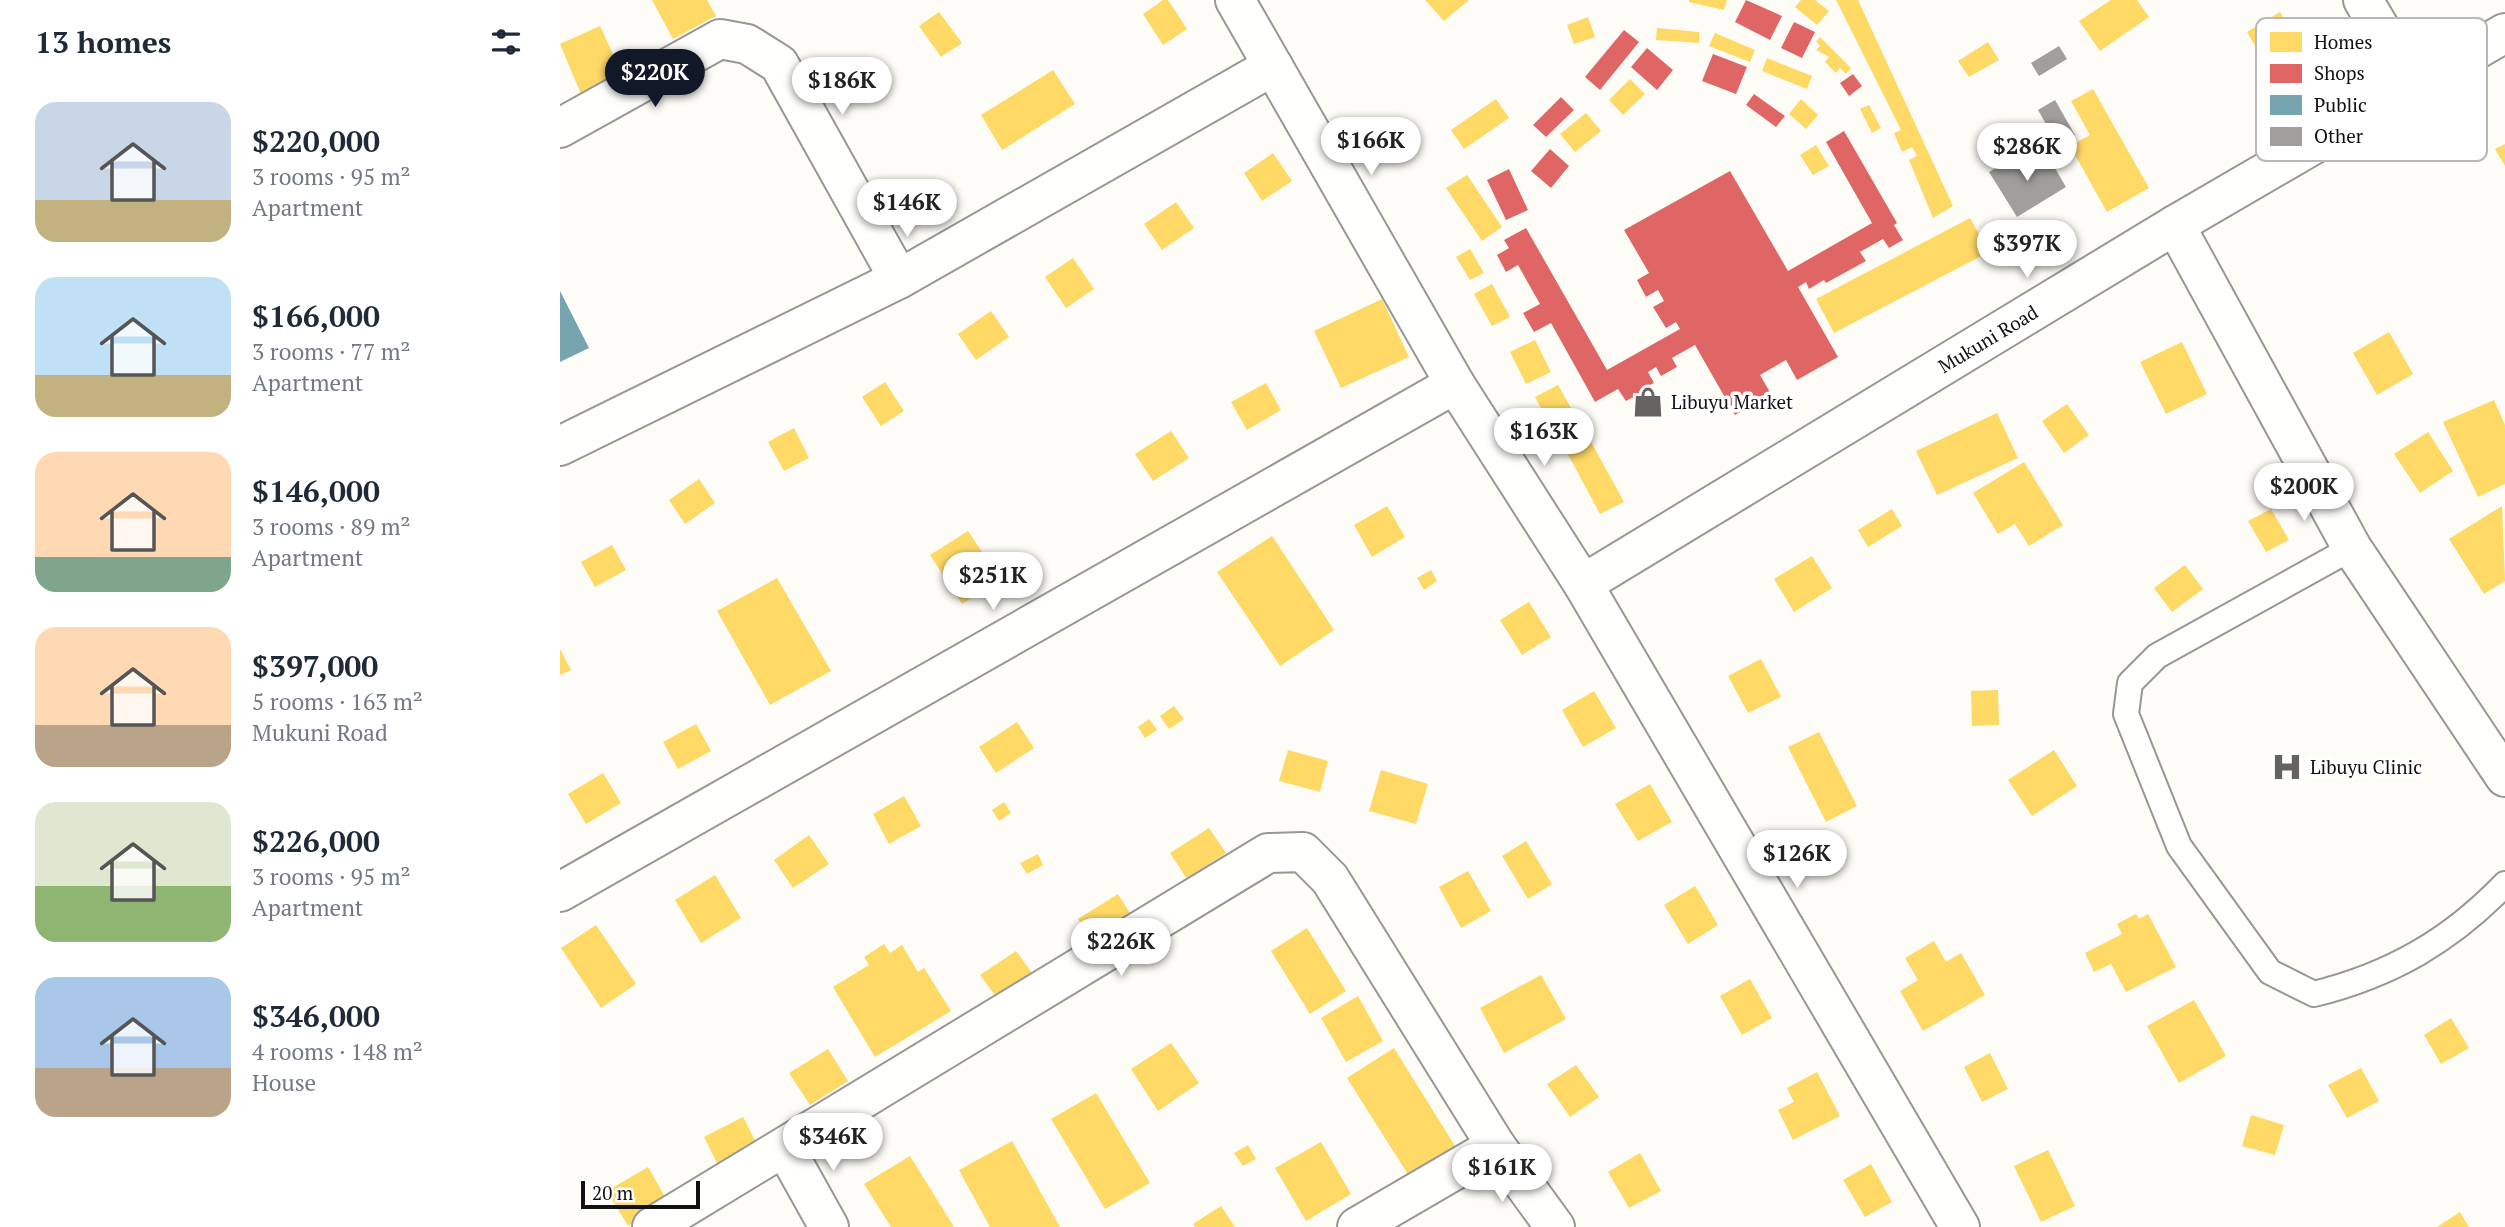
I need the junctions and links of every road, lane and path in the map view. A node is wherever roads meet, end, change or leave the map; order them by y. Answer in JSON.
{"nodes":[{"id":1,"x":1235,"y":0,"type":"edge"},
{"id":2,"x":2363,"y":0,"type":"edge"},
{"id":3,"x":2374,"y":18,"type":"edge"},
{"id":4,"x":2505,"y":33,"type":"edge"},
{"id":5,"x":2487,"y":44,"type":"edge"},
{"id":6,"x":1273,"y":66,"type":"junction"},
{"id":7,"x":560,"y":128,"type":"edge"},
{"id":8,"x":2286,"y":161,"type":"edge"},
{"id":9,"x":2175,"y":225,"type":"junction"},
{"id":10,"x":899,"y":279,"type":"junction"},
{"id":11,"x":1455,"y":384,"type":"junction"},
{"id":12,"x":560,"y":446,"type":"edge"},
{"id":13,"x":2352,"y":548,"type":"junction"},
{"id":14,"x":1583,"y":584,"type":"junction"},
{"id":15,"x":2505,"y":777,"type":"edge"},
{"id":16,"x":2505,"y":884,"type":"edge"},
{"id":17,"x":560,"y":892,"type":"edge"},
{"id":18,"x":1496,"y":1146,"type":"junction"},
{"id":19,"x":785,"y":1149,"type":"junction"},
{"id":20,"x":1951,"y":1224,"type":"edge"},
{"id":21,"x":652,"y":1227,"type":"edge"},
{"id":22,"x":829,"y":1227,"type":"edge"},
{"id":23,"x":1357,"y":1227,"type":"edge"},
{"id":24,"x":1555,"y":1227,"type":"edge"}],
"edges":[{"from":1,"to":6,"type":"street"},
{"from":2,"to":3,"type":"street"},
{"from":4,"to":5,"type":"street","name":"Mukuni Road"},
{"from":6,"to":10,"type":"street"},
{"from":6,"to":11,"type":"street"},
{"from":7,"to":10,"type":"street"},
{"from":8,"to":9,"type":"street","name":"Mukuni Road"},
{"from":9,"to":13,"type":"street"},
{"from":9,"to":14,"type":"street","name":"Mukuni Road"},
{"from":10,"to":12,"type":"street"},
{"from":11,"to":14,"type":"street"},
{"from":11,"to":17,"type":"street"},
{"from":13,"to":15,"type":"street"},
{"from":13,"to":16,"type":"lane"},
{"from":14,"to":20,"type":"street"},
{"from":18,"to":19,"type":"street"},
{"from":18,"to":23,"type":"street"},
{"from":18,"to":24,"type":"street"},
{"from":19,"to":21,"type":"street"},
{"from":19,"to":22,"type":"street"}]}
